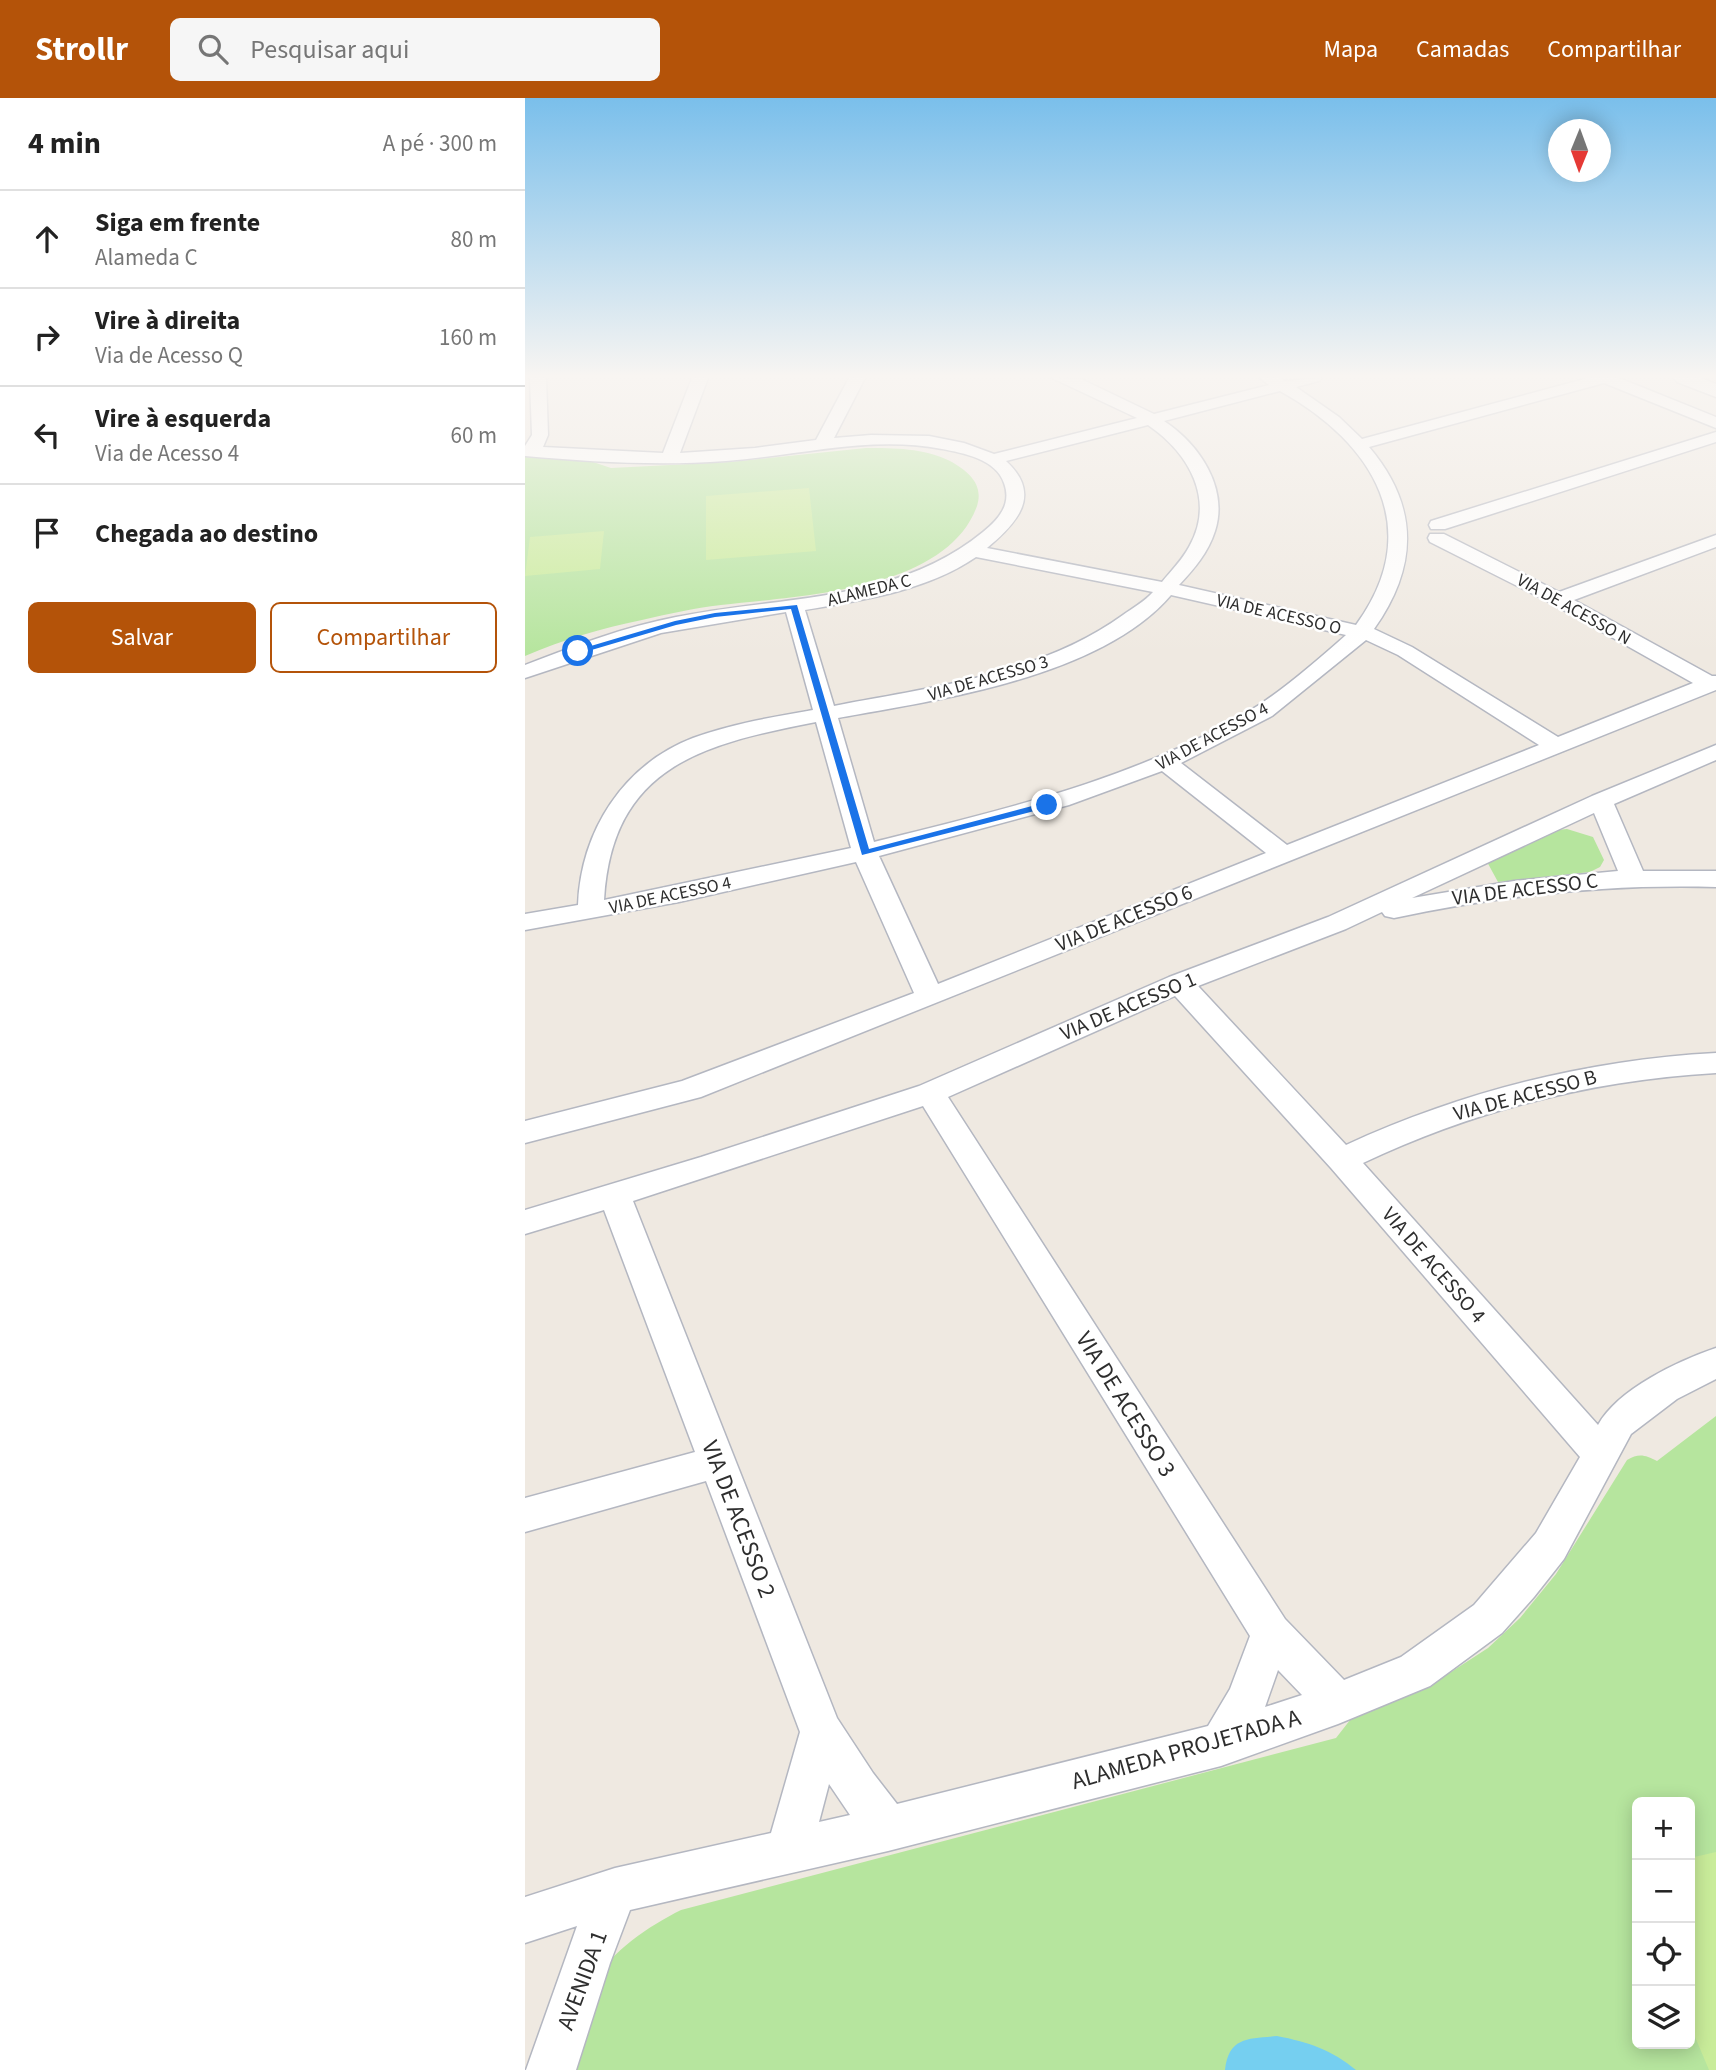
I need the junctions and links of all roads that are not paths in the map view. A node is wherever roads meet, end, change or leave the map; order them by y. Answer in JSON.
{"nodes":[{"id":1,"x":1004,"y":470,"type":"edge"},
{"id":2,"x":1199,"y":470,"type":"edge"},
{"id":3,"x":1376,"y":470,"type":"edge"},
{"id":4,"x":1603,"y":470,"type":"edge"},
{"id":5,"x":1422,"y":523,"type":"junction"},
{"id":6,"x":1716,"y":541,"type":"edge"},
{"id":7,"x":1401,"y":545,"type":"junction"},
{"id":8,"x":974,"y":551,"type":"junction"},
{"id":9,"x":1169,"y":589,"type":"junction"},
{"id":10,"x":1558,"y":599,"type":"junction"},
{"id":11,"x":795,"y":606,"type":"junction"},
{"id":12,"x":1362,"y":632,"type":"junction"},
{"id":13,"x":525,"y":673,"type":"edge"},
{"id":14,"x":1713,"y":683,"type":"edge"},
{"id":15,"x":825,"y":714,"type":"junction"},
{"id":16,"x":1557,"y":746,"type":"junction"},
{"id":17,"x":1716,"y":752,"type":"edge"},
{"id":18,"x":1165,"y":763,"type":"junction"},
{"id":19,"x":1601,"y":800,"type":"junction"},
{"id":20,"x":865,"y":853,"type":"junction"},
{"id":21,"x":1283,"y":854,"type":"junction"},
{"id":22,"x":1633,"y":878,"type":"junction"},
{"id":23,"x":1716,"y":879,"type":"edge"},
{"id":24,"x":591,"y":911,"type":"junction"},
{"id":25,"x":525,"y":922,"type":"edge"},
{"id":26,"x":1337,"y":923,"type":"junction"},
{"id":27,"x":1179,"y":983,"type":"junction"},
{"id":28,"x":930,"y":997,"type":"junction"},
{"id":29,"x":1716,"y":1063,"type":"edge"},
{"id":30,"x":930,"y":1093,"type":"junction"},
{"id":31,"x":525,"y":1132,"type":"edge"},
{"id":32,"x":1342,"y":1160,"type":"junction"},
{"id":33,"x":615,"y":1197,"type":"junction"},
{"id":34,"x":525,"y":1222,"type":"edge"},
{"id":35,"x":1716,"y":1363,"type":"edge"},
{"id":36,"x":1602,"y":1456,"type":"junction"},
{"id":37,"x":717,"y":1461,"type":"junction"},
{"id":38,"x":525,"y":1515,"type":"edge"},
{"id":39,"x":1271,"y":1633,"type":"junction"},
{"id":40,"x":1338,"y":1703,"type":"junction"},
{"id":41,"x":821,"y":1732,"type":"junction"},
{"id":42,"x":1221,"y":1744,"type":"junction"},
{"id":43,"x":888,"y":1829,"type":"junction"},
{"id":44,"x":789,"y":1851,"type":"junction"},
{"id":45,"x":615,"y":1891,"type":"junction"},
{"id":46,"x":525,"y":1920,"type":"edge"},
{"id":47,"x":551,"y":2070,"type":"edge"}],
"edges":[{"from":1,"to":8,"type":"street","name":"ALAMEDA C"},
{"from":2,"to":9,"type":"street","name":"VIA DE ACESSO 3"},
{"from":3,"to":5,"type":"street","name":"VIA DE ACESSO 4"},
{"from":4,"to":5,"type":"street"},
{"from":5,"to":7,"type":"street","name":"VIA DE ACESSO 4"},
{"from":5,"to":7,"type":"street"},
{"from":5,"to":10,"type":"street","name":"VIA DE ACESSO N"},
{"from":6,"to":10,"type":"street"},
{"from":7,"to":12,"type":"street","name":"VIA DE ACESSO 4"},
{"from":8,"to":9,"type":"street","name":"VIA DE ACESSO O"},
{"from":8,"to":11,"type":"street","name":"ALAMEDA C"},
{"from":9,"to":12,"type":"street","name":"VIA DE ACESSO O"},
{"from":9,"to":15,"type":"street","name":"VIA DE ACESSO 3"},
{"from":10,"to":14,"type":"street","name":"VIA DE ACESSO N"},
{"from":11,"to":13,"type":"street","name":"ALAMEDA C"},
{"from":11,"to":15,"type":"street"},
{"from":12,"to":16,"type":"street","name":"VIA DE ACESSO O"},
{"from":12,"to":18,"type":"street","name":"VIA DE ACESSO 4"},
{"from":14,"to":16,"type":"street","name":"VIA DE ACESSO 6"},
{"from":15,"to":20,"type":"street"},
{"from":15,"to":24,"type":"street","name":"VIA DE ACESSO 3"},
{"from":16,"to":21,"type":"street","name":"VIA DE ACESSO 6"},
{"from":17,"to":19,"type":"street","name":"VIA DE ACESSO 1"},
{"from":18,"to":20,"type":"street","name":"VIA DE ACESSO 4"},
{"from":18,"to":21,"type":"street"},
{"from":19,"to":22,"type":"street"},
{"from":19,"to":26,"type":"street","name":"VIA DE ACESSO 1"},
{"from":20,"to":24,"type":"street","name":"VIA DE ACESSO 4"},
{"from":20,"to":28,"type":"street"},
{"from":21,"to":28,"type":"street","name":"VIA DE ACESSO 6"},
{"from":22,"to":23,"type":"street","name":"VIA DE ACESSO C"},
{"from":22,"to":26,"type":"street","name":"VIA DE ACESSO C"},
{"from":24,"to":25,"type":"street","name":"VIA DE ACESSO 4"},
{"from":26,"to":27,"type":"street","name":"VIA DE ACESSO 1"},
{"from":27,"to":30,"type":"street","name":"VIA DE ACESSO 1"},
{"from":27,"to":32,"type":"street","name":"VIA DE ACESSO 4"},
{"from":28,"to":31,"type":"street","name":"VIA DE ACESSO 6"},
{"from":29,"to":32,"type":"street","name":"VIA DE ACESSO B"},
{"from":30,"to":33,"type":"street","name":"VIA DE ACESSO 1"},
{"from":30,"to":39,"type":"street","name":"VIA DE ACESSO 3"},
{"from":32,"to":36,"type":"street","name":"VIA DE ACESSO 4"},
{"from":33,"to":34,"type":"street","name":"VIA DE ACESSO 1"},
{"from":33,"to":37,"type":"street","name":"VIA DE ACESSO 2"},
{"from":35,"to":36,"type":"street","name":"ALAMEDA PROJETADA A"},
{"from":36,"to":40,"type":"street","name":"ALAMEDA PROJETADA A"},
{"from":37,"to":38,"type":"street"},
{"from":37,"to":41,"type":"street","name":"VIA DE ACESSO 2"},
{"from":39,"to":40,"type":"street","name":"VIA DE ACESSO 3"},
{"from":39,"to":42,"type":"street"},
{"from":40,"to":42,"type":"street","name":"ALAMEDA PROJETADA A"},
{"from":41,"to":43,"type":"street","name":"VIA DE ACESSO 2"},
{"from":41,"to":44,"type":"street"},
{"from":42,"to":43,"type":"street","name":"ALAMEDA PROJETADA A"},
{"from":43,"to":44,"type":"street","name":"ALAMEDA PROJETADA A"},
{"from":44,"to":45,"type":"street","name":"ALAMEDA PROJETADA A"},
{"from":45,"to":46,"type":"street","name":"ALAMEDA PROJETADA A"},
{"from":45,"to":47,"type":"street","name":"AVENIDA 1"}]}
